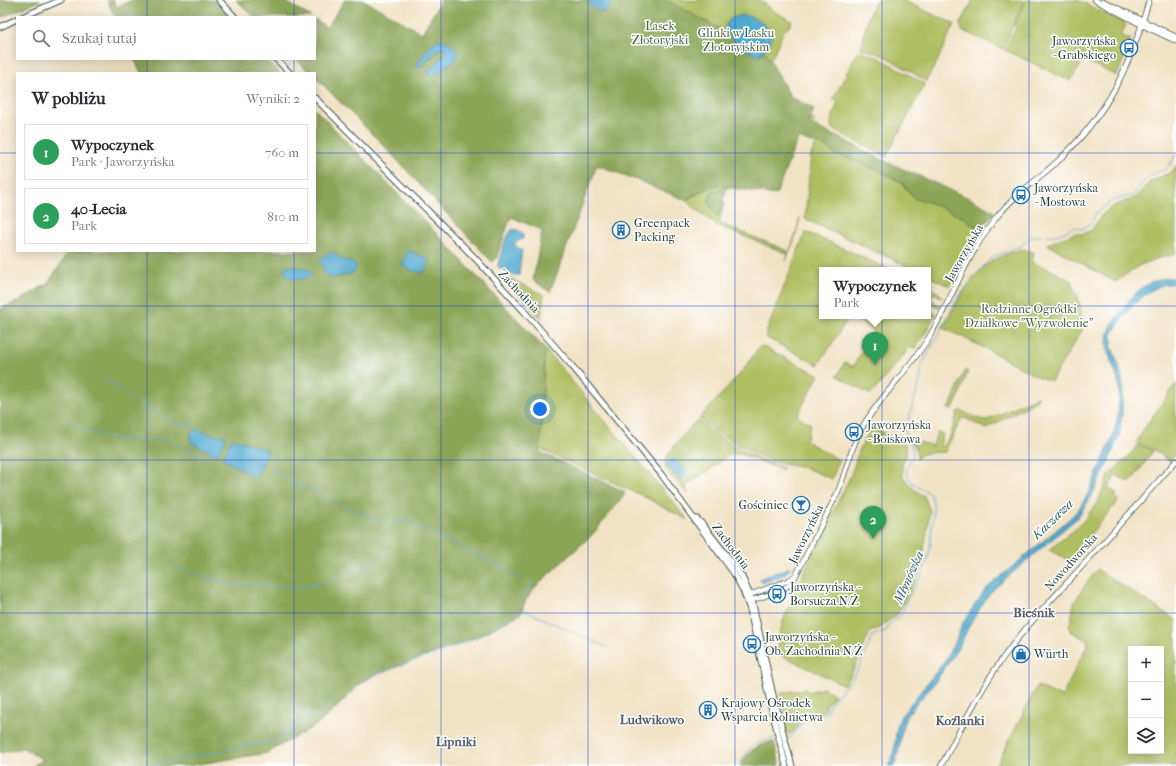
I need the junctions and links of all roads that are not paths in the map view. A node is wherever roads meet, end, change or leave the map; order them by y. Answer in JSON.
{"nodes":[{"id":1,"x":60,"y":0,"type":"edge"},
{"id":2,"x":219,"y":0,"type":"edge"},
{"id":3,"x":1095,"y":0,"type":"edge"},
{"id":4,"x":1102,"y":0,"type":"edge"},
{"id":5,"x":1149,"y":0,"type":"edge"},
{"id":6,"x":24,"y":16,"type":"edge"},
{"id":7,"x":235,"y":16,"type":"edge"},
{"id":8,"x":16,"y":19,"type":"edge"},
{"id":9,"x":1142,"y":23,"type":"junction"},
{"id":10,"x":0,"y":27,"type":"edge"},
{"id":11,"x":1176,"y":37,"type":"edge"},
{"id":12,"x":1176,"y":42,"type":"edge"},
{"id":13,"x":277,"y":60,"type":"edge"},
{"id":14,"x":289,"y":72,"type":"edge"},
{"id":15,"x":316,"y":99,"type":"edge"},
{"id":16,"x":1176,"y":461,"type":"edge"},
{"id":17,"x":748,"y":598,"type":"junction"},
{"id":18,"x":781,"y":737,"type":"junction"},
{"id":19,"x":786,"y":766,"type":"edge"},
{"id":20,"x":792,"y":766,"type":"edge"},
{"id":21,"x":941,"y":766,"type":"edge"}],
"edges":[{"from":1,"to":6,"type":"main road"},
{"from":2,"to":7,"type":"main road"},
{"from":3,"to":9,"type":"street"},
{"from":4,"to":9,"type":"street"},
{"from":5,"to":9,"type":"street","name":"Jaworzyńska"},
{"from":8,"to":10,"type":"main road"},
{"from":9,"to":11,"type":"street"},
{"from":9,"to":12,"type":"street"},
{"from":9,"to":17,"type":"street","name":"Jaworzyńska"},
{"from":13,"to":14,"type":"main road"},
{"from":15,"to":17,"type":"main road","name":"Zachodnia"},
{"from":16,"to":21,"type":"street","name":"Nowodworska"},
{"from":17,"to":18,"type":"main road"},
{"from":18,"to":19,"type":"main road"},
{"from":18,"to":20,"type":"main road"}]}
